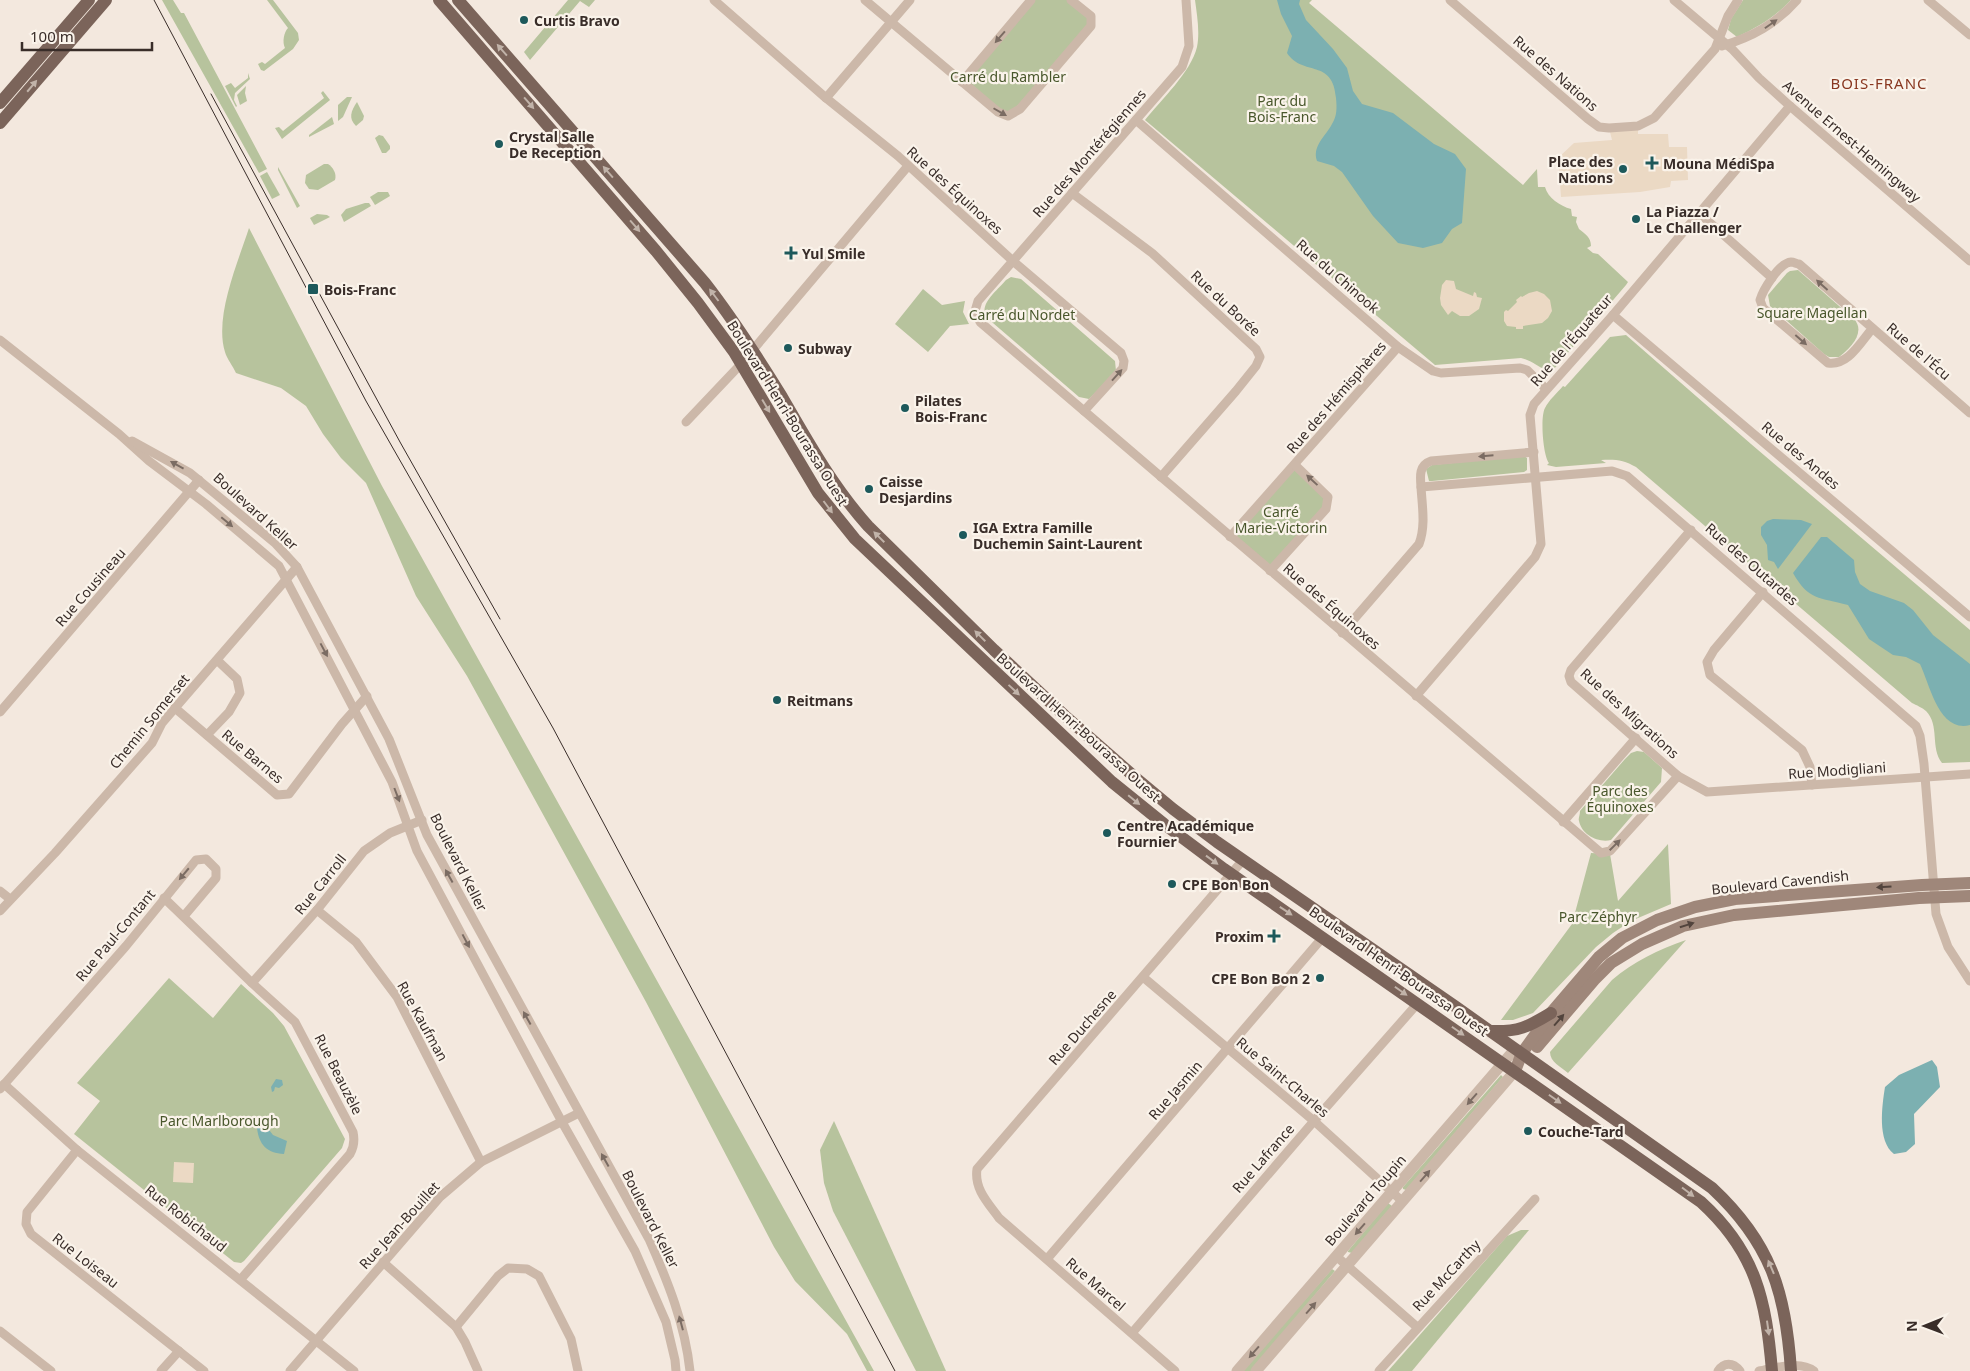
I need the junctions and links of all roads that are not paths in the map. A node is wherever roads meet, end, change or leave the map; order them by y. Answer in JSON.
{"nodes":[{"id":1,"x":89,"y":0,"type":"edge"},
{"id":2,"x":106,"y":0,"type":"edge"},
{"id":3,"x":439,"y":0,"type":"edge"},
{"id":4,"x":458,"y":0,"type":"edge"},
{"id":5,"x":714,"y":0,"type":"edge"},
{"id":6,"x":865,"y":0,"type":"edge"},
{"id":7,"x":910,"y":0,"type":"edge"},
{"id":8,"x":1031,"y":0,"type":"edge"},
{"id":9,"x":1071,"y":0,"type":"edge"},
{"id":10,"x":1186,"y":0,"type":"edge"},
{"id":11,"x":1450,"y":0,"type":"edge"},
{"id":12,"x":1674,"y":0,"type":"edge"},
{"id":13,"x":1738,"y":0,"type":"edge"},
{"id":14,"x":1797,"y":0,"type":"edge"},
{"id":15,"x":1928,"y":0,"type":"edge"},
{"id":16,"x":891,"y":22,"type":"junction"},
{"id":17,"x":1970,"y":35,"type":"edge"},
{"id":18,"x":1723,"y":42,"type":"junction"},
{"id":19,"x":962,"y":82,"type":"junction"},
{"id":20,"x":826,"y":98,"type":"junction"},
{"id":21,"x":0,"y":103,"type":"edge"},
{"id":22,"x":1790,"y":106,"type":"junction"},
{"id":23,"x":1136,"y":120,"type":"junction"},
{"id":24,"x":0,"y":123,"type":"edge"},
{"id":25,"x":908,"y":166,"type":"junction"},
{"id":26,"x":1072,"y":193,"type":"junction"},
{"id":27,"x":1699,"y":213,"type":"junction"},
{"id":28,"x":1013,"y":261,"type":"junction"},
{"id":29,"x":1970,"y":261,"type":"edge"},
{"id":30,"x":1772,"y":278,"type":"junction"},
{"id":31,"x":975,"y":311,"type":"joint"},
{"id":32,"x":1613,"y":315,"type":"junction"},
{"id":33,"x":1872,"y":329,"type":"junction"},
{"id":34,"x":0,"y":340,"type":"edge"},
{"id":35,"x":1398,"y":347,"type":"junction"},
{"id":36,"x":752,"y":349,"type":"junction"},
{"id":37,"x":741,"y":364,"type":"junction"},
{"id":38,"x":1546,"y":389,"type":"junction"},
{"id":39,"x":1084,"y":411,"type":"junction"},
{"id":40,"x":1970,"y":413,"type":"edge"},
{"id":41,"x":686,"y":422,"type":"dead end"},
{"id":42,"x":119,"y":434,"type":"junction"},
{"id":43,"x":1534,"y":452,"type":"junction"},
{"id":44,"x":1295,"y":464,"type":"junction"},
{"id":45,"x":1161,"y":477,"type":"junction"},
{"id":46,"x":1536,"y":478,"type":"junction"},
{"id":47,"x":199,"y":480,"type":"junction"},
{"id":48,"x":1421,"y":487,"type":"junction"},
{"id":49,"x":190,"y":492,"type":"junction"},
{"id":50,"x":1691,"y":530,"type":"junction"},
{"id":51,"x":1230,"y":537,"type":"junction"},
{"id":52,"x":297,"y":567,"type":"junction"},
{"id":53,"x":1270,"y":571,"type":"junction"},
{"id":54,"x":286,"y":579,"type":"junction"},
{"id":55,"x":1763,"y":592,"type":"junction"},
{"id":56,"x":1970,"y":617,"type":"edge"},
{"id":57,"x":1342,"y":633,"type":"junction"},
{"id":58,"x":217,"y":660,"type":"junction"},
{"id":59,"x":367,"y":696,"type":"junction"},
{"id":60,"x":1416,"y":696,"type":"junction"},
{"id":61,"x":175,"y":708,"type":"junction"},
{"id":62,"x":355,"y":708,"type":"junction"},
{"id":63,"x":0,"y":712,"type":"edge"},
{"id":64,"x":207,"y":735,"type":"junction"},
{"id":65,"x":1636,"y":738,"type":"junction"},
{"id":66,"x":1970,"y":774,"type":"edge"},
{"id":67,"x":1678,"y":776,"type":"junction"},
{"id":68,"x":1925,"y":777,"type":"junction"},
{"id":69,"x":1812,"y":785,"type":"junction"},
{"id":70,"x":1707,"y":792,"type":"joint"},
{"id":71,"x":422,"y":820,"type":"junction"},
{"id":72,"x":1563,"y":822,"type":"junction"},
{"id":73,"x":407,"y":826,"type":"junction"},
{"id":74,"x":1243,"y":860,"type":"junction"},
{"id":75,"x":1232,"y":874,"type":"junction"},
{"id":76,"x":1970,"y":883,"type":"edge"},
{"id":77,"x":1933,"y":885,"type":"junction"},
{"id":78,"x":0,"y":891,"type":"edge"},
{"id":79,"x":1970,"y":896,"type":"edge"},
{"id":80,"x":164,"y":898,"type":"junction"},
{"id":81,"x":1934,"y":898,"type":"junction"},
{"id":82,"x":10,"y":899,"type":"junction"},
{"id":83,"x":317,"y":910,"type":"junction"},
{"id":84,"x":0,"y":911,"type":"edge"},
{"id":85,"x":184,"y":916,"type":"junction"},
{"id":86,"x":1323,"y":937,"type":"junction"},
{"id":87,"x":1144,"y":977,"type":"junction"},
{"id":88,"x":1970,"y":981,"type":"edge"},
{"id":89,"x":252,"y":983,"type":"junction"},
{"id":90,"x":1418,"y":1003,"type":"junction"},
{"id":91,"x":1551,"y":1012,"type":"junction"},
{"id":92,"x":1490,"y":1031,"type":"junction"},
{"id":93,"x":1228,"y":1049,"type":"junction"},
{"id":94,"x":1522,"y":1053,"type":"junction"},
{"id":95,"x":1504,"y":1063,"type":"junction"},
{"id":96,"x":1515,"y":1071,"type":"junction"},
{"id":97,"x":2,"y":1086,"type":"edge"},
{"id":98,"x":579,"y":1113,"type":"junction"},
{"id":99,"x":1314,"y":1120,"type":"junction"},
{"id":100,"x":562,"y":1122,"type":"junction"},
{"id":101,"x":78,"y":1150,"type":"junction"},
{"id":102,"x":481,"y":1162,"type":"junction"},
{"id":103,"x":1392,"y":1192,"type":"junction"},
{"id":104,"x":1535,"y":1199,"type":"dead end"},
{"id":105,"x":1402,"y":1201,"type":"junction"},
{"id":106,"x":999,"y":1218,"type":"joint"},
{"id":107,"x":1336,"y":1256,"type":"junction"},
{"id":108,"x":1047,"y":1259,"type":"junction"},
{"id":109,"x":383,"y":1262,"type":"junction"},
{"id":110,"x":1347,"y":1266,"type":"junction"},
{"id":111,"x":241,"y":1279,"type":"junction"},
{"id":112,"x":456,"y":1327,"type":"junction"},
{"id":113,"x":1417,"y":1328,"type":"junction"},
{"id":114,"x":0,"y":1331,"type":"edge"},
{"id":115,"x":1132,"y":1333,"type":"junction"},
{"id":116,"x":317,"y":1340,"type":"junction"},
{"id":117,"x":180,"y":1351,"type":"junction"},
{"id":118,"x":1791,"y":1369,"type":"edge"},
{"id":119,"x":1768,"y":1370,"type":"edge"},
{"id":120,"x":51,"y":1371,"type":"edge"},
{"id":121,"x":162,"y":1371,"type":"edge"},
{"id":122,"x":204,"y":1371,"type":"edge"},
{"id":123,"x":290,"y":1371,"type":"edge"},
{"id":124,"x":354,"y":1371,"type":"edge"},
{"id":125,"x":478,"y":1371,"type":"edge"},
{"id":126,"x":578,"y":1371,"type":"edge"},
{"id":127,"x":676,"y":1371,"type":"edge"},
{"id":128,"x":690,"y":1371,"type":"edge"},
{"id":129,"x":1175,"y":1371,"type":"edge"},
{"id":130,"x":1237,"y":1371,"type":"edge"},
{"id":131,"x":1256,"y":1371,"type":"edge"},
{"id":132,"x":1378,"y":1371,"type":"edge"},
{"id":133,"x":1718,"y":1371,"type":"edge"},
{"id":134,"x":1740,"y":1371,"type":"edge"},
{"id":135,"x":1814,"y":1371,"type":"edge"}],
"edges":[{"from":1,"to":21,"type":"main road"},
{"from":24,"to":2,"type":"main road","one_way":true},
{"from":3,"to":37,"type":"main road","name":"Boulevard Henri-Bourassa Ouest","one_way":true},
{"from":36,"to":4,"type":"main road","name":"Boulevard Henri-Bourassa Ouest","one_way":true},
{"from":5,"to":20,"type":"street","name":"Rue des Équinoxes"},
{"from":6,"to":16,"type":"street"},
{"from":7,"to":16,"type":"street"},
{"from":8,"to":19,"type":"street","one_way":true},
{"from":19,"to":9,"type":"street","one_way":true},
{"from":10,"to":23,"type":"street","name":"Rue des Montérégiennes"},
{"from":11,"to":18,"type":"street","name":"Rue des Nations"},
{"from":12,"to":18,"type":"street","name":"Avenue Ernest-Hemingway"},
{"from":13,"to":18,"type":"street"},
{"from":18,"to":14,"type":"street","one_way":true},
{"from":15,"to":17,"type":"street"},
{"from":16,"to":19,"type":"street"},
{"from":16,"to":20,"type":"street"},
{"from":18,"to":22,"type":"street","name":"Avenue Ernest-Hemingway"},
{"from":20,"to":25,"type":"street","name":"Rue des Équinoxes"},
{"from":22,"to":27,"type":"street","name":"Rue de l'Équateur"},
{"from":22,"to":29,"type":"street","name":"Avenue Ernest-Hemingway"},
{"from":23,"to":26,"type":"street","name":"Rue des Montérégiennes"},
{"from":23,"to":35,"type":"street","name":"Rue du Chinook"},
{"from":25,"to":28,"type":"street","name":"Rue des Équinoxes"},
{"from":25,"to":36,"type":"street"},
{"from":26,"to":28,"type":"street","name":"Rue des Montérégiennes"},
{"from":26,"to":45,"type":"street","name":"Rue du Borée"},
{"from":27,"to":30,"type":"street"},
{"from":27,"to":32,"type":"street","name":"Rue de l'Équateur"},
{"from":28,"to":31,"type":"street","name":"Rue des Montérégiennes"},
{"from":39,"to":28,"type":"street","name":"Rue des Équinoxes","one_way":true},
{"from":33,"to":30,"type":"street","name":"Rue de l'Écu","one_way":true},
{"from":30,"to":33,"type":"street","name":"Rue de l'Écu","one_way":true},
{"from":31,"to":39,"type":"street","name":"Rue des Équinoxes"},
{"from":32,"to":38,"type":"street","name":"Rue de l'Équateur"},
{"from":32,"to":56,"type":"street","name":"Rue des Andes"},
{"from":33,"to":40,"type":"street","name":"Rue de l'Écu"},
{"from":34,"to":42,"type":"street","name":"Boulevard Keller"},
{"from":35,"to":38,"type":"street","name":"Rue du Chinook"},
{"from":35,"to":44,"type":"street","name":"Rue des Hémisphères"},
{"from":36,"to":37,"type":"street"},
{"from":74,"to":36,"type":"main road","name":"Boulevard Henri-Bourassa Ouest","one_way":true},
{"from":37,"to":41,"type":"street"},
{"from":37,"to":75,"type":"main road","name":"Boulevard Henri-Bourassa Ouest","one_way":true},
{"from":38,"to":43,"type":"street","name":"Rue de l'Équateur"},
{"from":39,"to":45,"type":"street","name":"Rue des Équinoxes"},
{"from":47,"to":42,"type":"street","name":"Boulevard Keller","one_way":true},
{"from":42,"to":49,"type":"street","name":"Boulevard Keller"},
{"from":43,"to":46,"type":"street","name":"Rue de l'Équateur"},
{"from":43,"to":48,"type":"street","one_way":true},
{"from":44,"to":51,"type":"street","name":"Rue des Hémisphères"},
{"from":53,"to":44,"type":"street","name":"Rue des Hémisphères","one_way":true},
{"from":45,"to":51,"type":"street","name":"Rue des Équinoxes"},
{"from":46,"to":48,"type":"street","name":"Rue des Outardes"},
{"from":46,"to":50,"type":"street","name":"Rue des Outardes"},
{"from":46,"to":60,"type":"street","name":"Rue de l'Équateur"},
{"from":47,"to":49,"type":"street","name":"Rue Cousineau"},
{"from":47,"to":52,"type":"street","name":"Boulevard Keller"},
{"from":48,"to":57,"type":"street"},
{"from":49,"to":54,"type":"street","name":"Boulevard Keller","one_way":true},
{"from":49,"to":63,"type":"street","name":"Rue Cousineau"},
{"from":50,"to":55,"type":"street","name":"Rue des Outardes"},
{"from":50,"to":65,"type":"street","name":"Rue des Migrations"},
{"from":51,"to":53,"type":"street","name":"Rue des Équinoxes"},
{"from":52,"to":54,"type":"street","name":"Chemin Somerset"},
{"from":52,"to":59,"type":"street","name":"Boulevard Keller"},
{"from":53,"to":57,"type":"street","name":"Rue des Équinoxes"},
{"from":54,"to":58,"type":"street","name":"Chemin Somerset"},
{"from":54,"to":62,"type":"street","name":"Boulevard Keller","one_way":true},
{"from":55,"to":68,"type":"street","name":"Rue des Outardes"},
{"from":55,"to":69,"type":"street"},
{"from":57,"to":60,"type":"street","name":"Rue des Équinoxes"},
{"from":58,"to":61,"type":"street","name":"Chemin Somerset"},
{"from":58,"to":64,"type":"street"},
{"from":59,"to":62,"type":"street","name":"Rue Barnes"},
{"from":59,"to":71,"type":"street","name":"Boulevard Keller"},
{"from":60,"to":72,"type":"street","name":"Rue des Équinoxes"},
{"from":61,"to":64,"type":"street","name":"Rue Barnes"},
{"from":61,"to":82,"type":"street","name":"Chemin Somerset"},
{"from":62,"to":64,"type":"street","name":"Rue Barnes"},
{"from":62,"to":73,"type":"street","name":"Boulevard Keller","one_way":true},
{"from":65,"to":67,"type":"street","name":"Rue des Migrations"},
{"from":65,"to":72,"type":"street"},
{"from":66,"to":68,"type":"street","name":"Rue Modigliani"},
{"from":67,"to":70,"type":"street","name":"Rue des Migrations"},
{"from":72,"to":67,"type":"street","name":"Rue des Équinoxes","one_way":true},
{"from":68,"to":69,"type":"street","name":"Rue Modigliani"},
{"from":68,"to":77,"type":"street","name":"Rue des Outardes"},
{"from":69,"to":70,"type":"street","name":"Rue Modigliani"},
{"from":71,"to":73,"type":"street","name":"Rue Carroll"},
{"from":98,"to":71,"type":"street","name":"Boulevard Keller","one_way":true},
{"from":73,"to":83,"type":"street","name":"Rue Carroll"},
{"from":73,"to":100,"type":"street","name":"Boulevard Keller","one_way":true},
{"from":74,"to":75,"type":"street","name":"Rue Duchesne"},
{"from":74,"to":92,"type":"main road","name":"Boulevard Henri-Bourassa Ouest"},
{"from":75,"to":86,"type":"main road","name":"Boulevard Henri-Bourassa Ouest","one_way":true},
{"from":75,"to":87,"type":"street","name":"Rue Duchesne"},
{"from":76,"to":77,"type":"main road","name":"Boulevard Cavendish"},
{"from":77,"to":81,"type":"street","name":"Rue des Outardes"},
{"from":77,"to":91,"type":"main road","name":"Boulevard Cavendish","one_way":true},
{"from":78,"to":82,"type":"street"},
{"from":79,"to":81,"type":"main road","name":"Boulevard Cavendish"},
{"from":80,"to":85,"type":"street","name":"Rue Beauzèle"},
{"from":85,"to":80,"type":"street","name":"Rue Paul-Contant","one_way":true},
{"from":80,"to":97,"type":"street","name":"Rue Paul-Contant"},
{"from":81,"to":88,"type":"street","name":"Rue des Outardes"},
{"from":94,"to":81,"type":"main road","name":"Boulevard Cavendish","one_way":true},
{"from":82,"to":84,"type":"street","name":"Chemin Somerset"},
{"from":83,"to":89,"type":"street","name":"Rue Carroll"},
{"from":83,"to":102,"type":"street","name":"Rue Kaufman"},
{"from":85,"to":89,"type":"street","name":"Rue Beauzèle"},
{"from":86,"to":90,"type":"main road","name":"Boulevard Henri-Bourassa Ouest","one_way":true},
{"from":86,"to":93,"type":"street","name":"Rue Jasmin"},
{"from":87,"to":93,"type":"street","name":"Rue Saint-Charles"},
{"from":87,"to":106,"type":"street","name":"Rue Duchesne"},
{"from":89,"to":111,"type":"street","name":"Rue Beauzèle"},
{"from":90,"to":95,"type":"main road","name":"Boulevard Henri-Bourassa Ouest","one_way":true},
{"from":90,"to":99,"type":"street","name":"Rue Lafrance"},
{"from":91,"to":92,"type":"main road"},
{"from":91,"to":94,"type":"main road","name":"Boulevard Cavendish"},
{"from":92,"to":94,"type":"main road","name":"Boulevard Henri-Bourassa Ouest"},
{"from":93,"to":99,"type":"street","name":"Rue Saint-Charles"},
{"from":93,"to":108,"type":"street","name":"Rue Jasmin"},
{"from":94,"to":95,"type":"street","name":"Boulevard Toupin"},
{"from":94,"to":96,"type":"main road","name":"Boulevard Toupin"},
{"from":118,"to":94,"type":"main road","name":"Boulevard Henri-Bourassa Ouest","one_way":true},
{"from":95,"to":96,"type":"main road","name":"Boulevard Henri-Bourassa Ouest"},
{"from":95,"to":103,"type":"street","name":"Boulevard Toupin","one_way":true},
{"from":105,"to":96,"type":"street","name":"Boulevard Toupin","one_way":true},
{"from":96,"to":119,"type":"main road","name":"Boulevard Henri-Bourassa Ouest","one_way":true},
{"from":97,"to":101,"type":"street","name":"Rue Robichaud"},
{"from":98,"to":100,"type":"street","name":"Rue Jean-Bouillet"},
{"from":128,"to":98,"type":"street","name":"Boulevard Keller","one_way":true},
{"from":99,"to":103,"type":"street","name":"Rue Saint-Charles"},
{"from":99,"to":115,"type":"street","name":"Rue Lafrance"},
{"from":100,"to":102,"type":"street","name":"Rue Jean-Bouillet"},
{"from":100,"to":127,"type":"street","name":"Boulevard Keller"},
{"from":101,"to":111,"type":"street","name":"Rue Robichaud"},
{"from":101,"to":117,"type":"street","name":"Rue Loiseau"},
{"from":102,"to":109,"type":"street","name":"Rue Jean-Bouillet"},
{"from":103,"to":105,"type":"street","name":"Rue Saint-Charles"},
{"from":103,"to":107,"type":"street","name":"Boulevard Toupin","one_way":true},
{"from":104,"to":113,"type":"street","name":"Rue McCarthy"},
{"from":105,"to":110,"type":"street","name":"Boulevard Toupin"},
{"from":106,"to":108,"type":"street","name":"Rue Marcel"},
{"from":107,"to":110,"type":"street"},
{"from":107,"to":130,"type":"street","name":"Boulevard Toupin","one_way":true},
{"from":108,"to":115,"type":"street","name":"Rue Marcel"},
{"from":109,"to":112,"type":"street"},
{"from":109,"to":116,"type":"street","name":"Rue Jean-Bouillet"},
{"from":110,"to":113,"type":"street"},
{"from":131,"to":110,"type":"street","name":"Boulevard Toupin","one_way":true},
{"from":111,"to":116,"type":"street","name":"Rue Robichaud"},
{"from":112,"to":125,"type":"street"},
{"from":112,"to":126,"type":"street"},
{"from":113,"to":132,"type":"street","name":"Rue McCarthy"},
{"from":114,"to":120,"type":"street"},
{"from":115,"to":129,"type":"street","name":"Rue Marcel"},
{"from":116,"to":123,"type":"street","name":"Rue Jean-Bouillet"},
{"from":116,"to":124,"type":"street","name":"Rue Robichaud"},
{"from":117,"to":121,"type":"street"},
{"from":117,"to":122,"type":"street","name":"Rue Loiseau"},
{"from":118,"to":119,"type":"street"},
{"from":118,"to":135,"type":"street"},
{"from":133,"to":134,"type":"street"}]}
